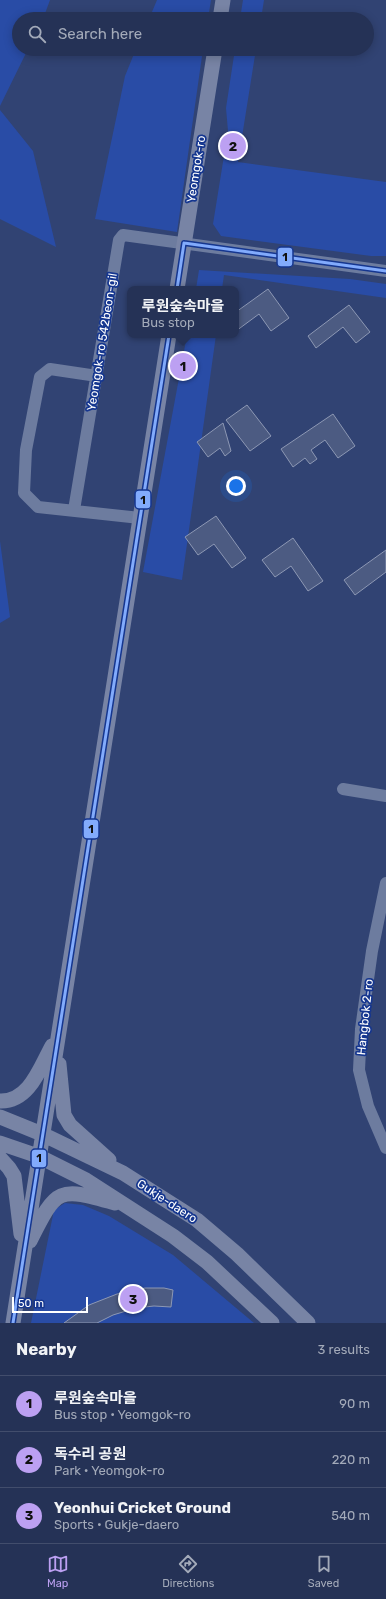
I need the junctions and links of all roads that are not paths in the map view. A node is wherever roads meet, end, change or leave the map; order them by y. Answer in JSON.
{"nodes":[{"id":1,"x":223,"y":0,"type":"edge"},
{"id":2,"x":221,"y":12,"type":"edge"},
{"id":3,"x":214,"y":56,"type":"edge"},
{"id":4,"x":184,"y":244,"type":"junction"},
{"id":5,"x":386,"y":271,"type":"edge"},
{"id":6,"x":177,"y":286,"type":"edge"},
{"id":7,"x":169,"y":338,"type":"edge"},
{"id":8,"x":97,"y":376,"type":"junction"},
{"id":9,"x":74,"y":510,"type":"junction"},
{"id":10,"x":140,"y":518,"type":"junction"},
{"id":11,"x":343,"y":790,"type":"dead end"},
{"id":12,"x":386,"y":796,"type":"edge"},
{"id":13,"x":386,"y":883,"type":"edge"},
{"id":14,"x":57,"y":1037,"type":"junction"},
{"id":15,"x":0,"y":1101,"type":"edge"},
{"id":16,"x":0,"y":1117,"type":"edge"},
{"id":17,"x":42,"y":1134,"type":"junction"},
{"id":18,"x":0,"y":1142,"type":"edge"},
{"id":19,"x":386,"y":1148,"type":"edge"},
{"id":20,"x":38,"y":1156,"type":"junction"},
{"id":21,"x":0,"y":1158,"type":"edge"},
{"id":22,"x":123,"y":1173,"type":"junction"},
{"id":23,"x":129,"y":1207,"type":"junction"},
{"id":24,"x":23,"y":1254,"type":"junction"},
{"id":25,"x":13,"y":1323,"type":"edge"},
{"id":26,"x":272,"y":1323,"type":"edge"},
{"id":27,"x":308,"y":1323,"type":"edge"}],
"edges":[{"from":1,"to":2,"type":"main road"},
{"from":3,"to":4,"type":"main road","name":"Yeomgok-ro"},
{"from":4,"to":5,"type":"street"},
{"from":4,"to":6,"type":"main road","name":"Yeomgok-ro"},
{"from":4,"to":8,"type":"street","name":"Yeomgok-ro 542beon-gil"},
{"from":7,"to":10,"type":"main road"},
{"from":8,"to":9,"type":"street","name":"Yeomgok-ro 542beon-gil"},
{"from":8,"to":9,"type":"street"},
{"from":9,"to":10,"type":"street"},
{"from":10,"to":14,"type":"main road"},
{"from":11,"to":12,"type":"street"},
{"from":13,"to":19,"type":"street","name":"Hangbok 2-ro"},
{"from":14,"to":15,"type":"main road"},
{"from":14,"to":17,"type":"main road"},
{"from":14,"to":22,"type":"main road"},
{"from":16,"to":17,"type":"main road","name":"Gukje-daero"},
{"from":17,"to":20,"type":"main road"},
{"from":17,"to":22,"type":"main road","name":"Gukje-daero"},
{"from":18,"to":20,"type":"main road"},
{"from":20,"to":23,"type":"main road"},
{"from":20,"to":24,"type":"main road"},
{"from":21,"to":24,"type":"main road"},
{"from":22,"to":27,"type":"main road","name":"Gukje-daero"},
{"from":23,"to":24,"type":"main road"},
{"from":23,"to":26,"type":"main road"},
{"from":24,"to":25,"type":"main road"}]}
